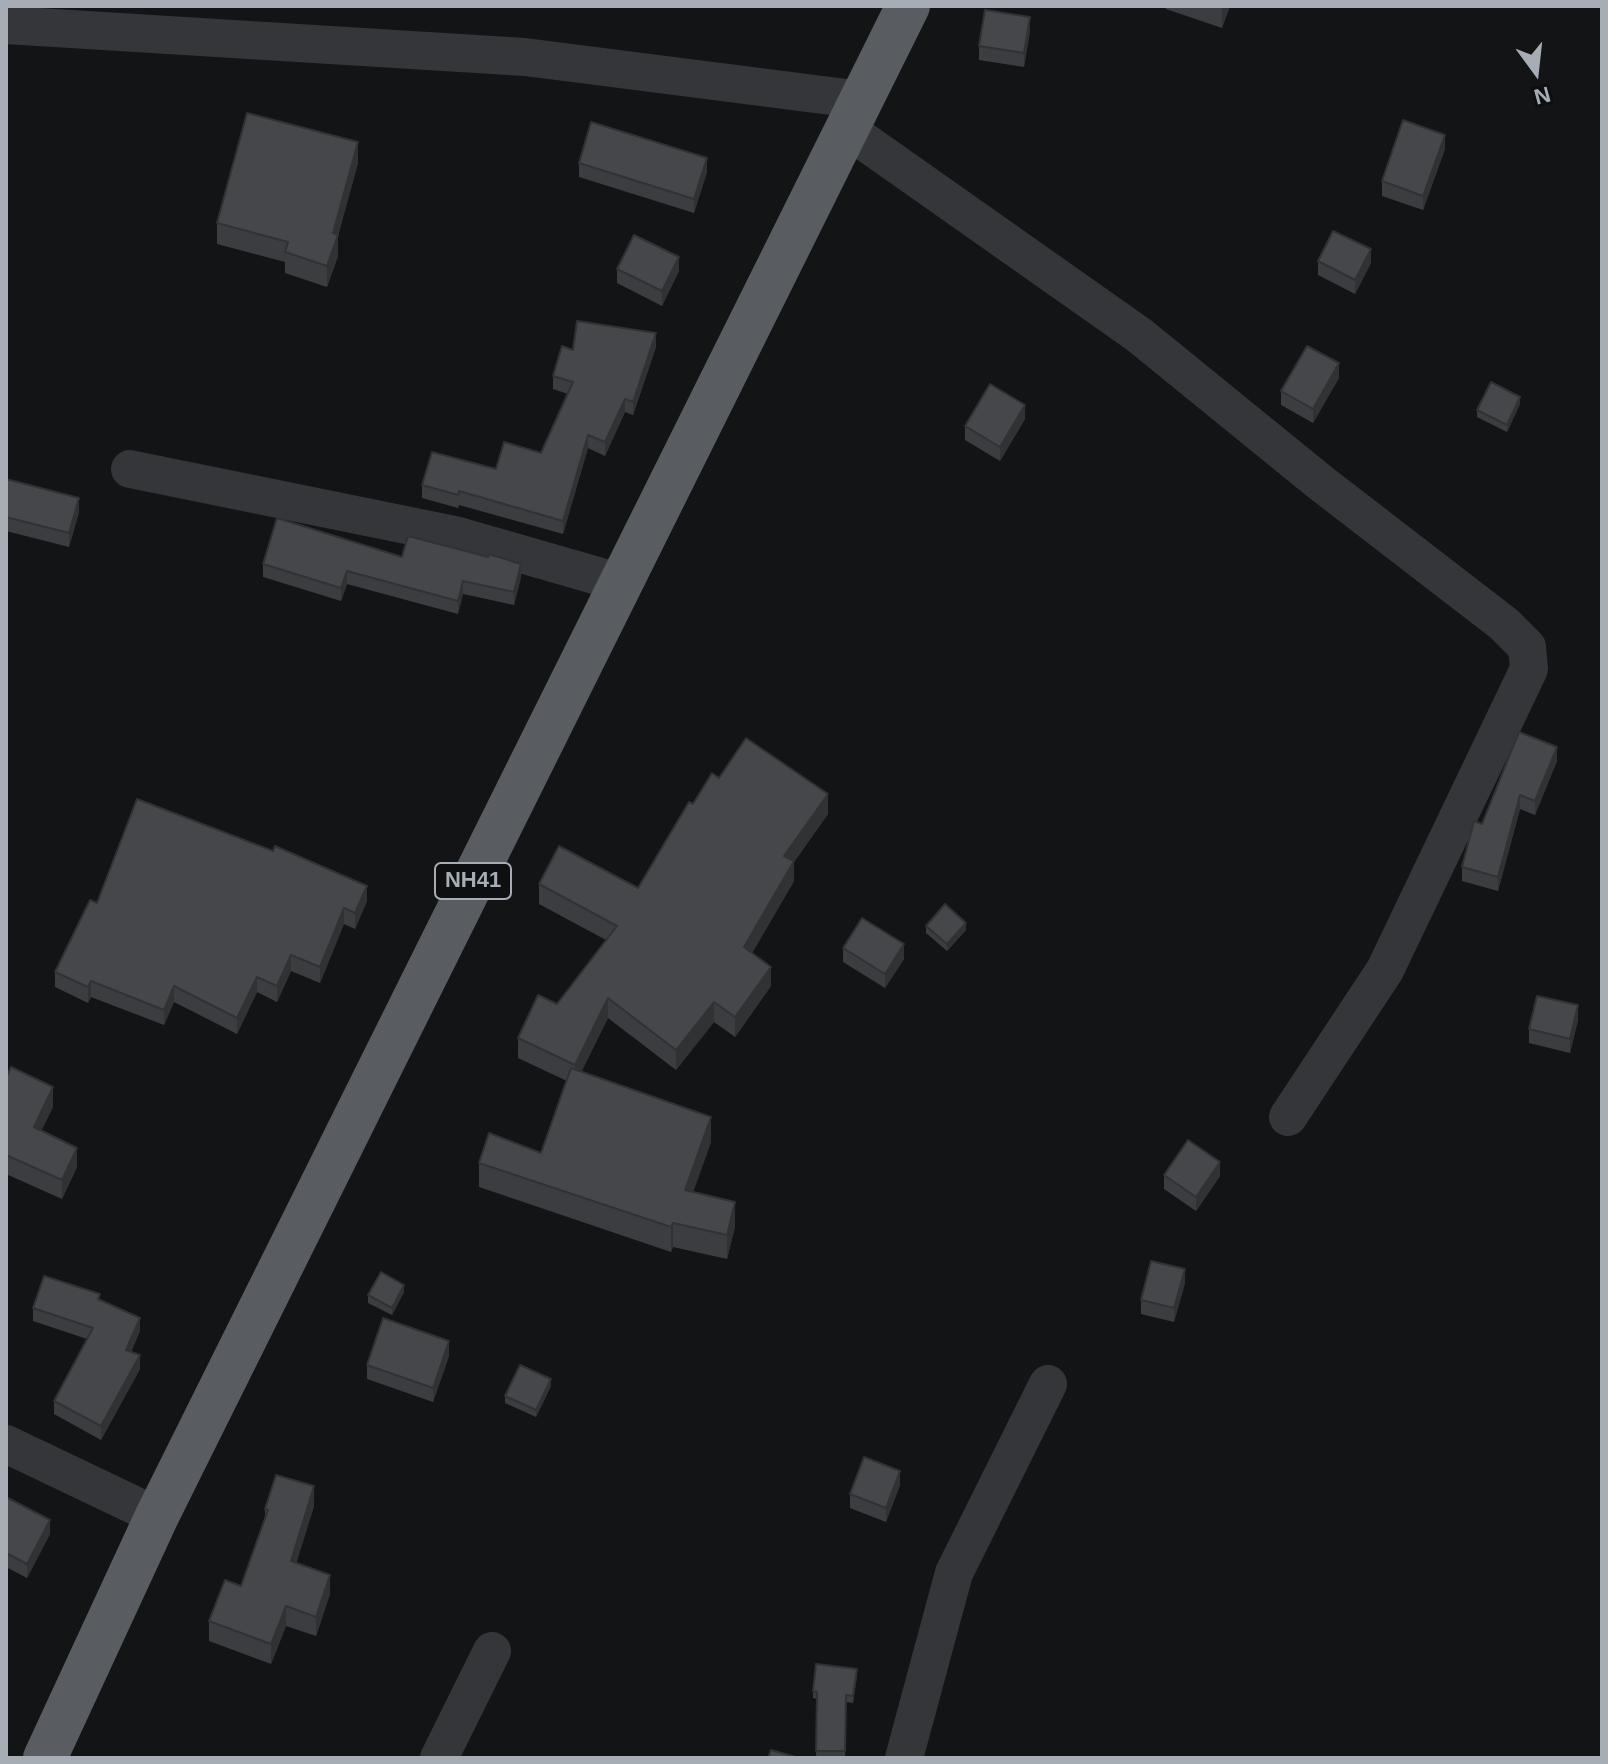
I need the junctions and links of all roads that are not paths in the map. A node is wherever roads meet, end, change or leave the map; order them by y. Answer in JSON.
{"nodes":[{"id":1,"x":908,"y":6,"type":"edge"},
{"id":2,"x":6,"y":25,"type":"edge"},
{"id":3,"x":855,"y":115,"type":"junction"},
{"id":4,"x":130,"y":469,"type":"dead end"},
{"id":5,"x":622,"y":583,"type":"junction"},
{"id":6,"x":1288,"y":1117,"type":"dead end"},
{"id":7,"x":1048,"y":1384,"type":"dead end"},
{"id":8,"x":6,"y":1444,"type":"edge"},
{"id":9,"x":157,"y":1516,"type":"junction"},
{"id":10,"x":492,"y":1651,"type":"dead end"},
{"id":11,"x":45,"y":1758,"type":"edge"},
{"id":12,"x":439,"y":1758,"type":"edge"},
{"id":13,"x":904,"y":1758,"type":"edge"}],
"edges":[{"from":1,"to":3,"type":"highway","number":"NH41"},
{"from":2,"to":3,"type":"street"},
{"from":3,"to":5,"type":"highway","number":"NH41"},
{"from":3,"to":6,"type":"street"},
{"from":4,"to":5,"type":"street"},
{"from":5,"to":9,"type":"highway","number":"NH41"},
{"from":7,"to":13,"type":"street"},
{"from":8,"to":9,"type":"street"},
{"from":9,"to":11,"type":"highway","number":"NH41"},
{"from":10,"to":12,"type":"street"}]}
